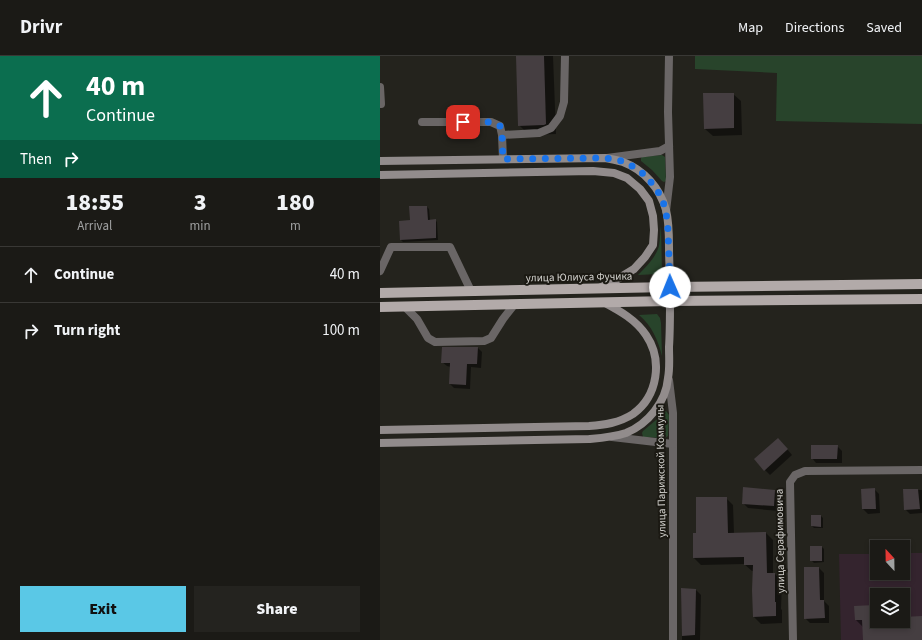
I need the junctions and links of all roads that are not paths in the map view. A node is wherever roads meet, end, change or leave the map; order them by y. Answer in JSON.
{"nodes":[{"id":1,"x":565,"y":56,"type":"edge"},
{"id":2,"x":669,"y":56,"type":"edge"},
{"id":3,"x":380,"y":87,"type":"edge"},
{"id":4,"x":380,"y":104,"type":"edge"},
{"id":5,"x":422,"y":122,"type":"dead end"},
{"id":6,"x":502,"y":135,"type":"junction"},
{"id":7,"x":669,"y":146,"type":"junction"},
{"id":8,"x":605,"y":158,"type":"junction"},
{"id":9,"x":503,"y":159,"type":"junction"},
{"id":10,"x":380,"y":161,"type":"edge"},
{"id":11,"x":503,"y":172,"type":"junction"},
{"id":12,"x":380,"y":175,"type":"edge"},
{"id":13,"x":666,"y":212,"type":"junction"},
{"id":14,"x":380,"y":271,"type":"edge"},
{"id":15,"x":922,"y":284,"type":"edge"},
{"id":16,"x":670,"y":287,"type":"junction"},
{"id":17,"x":599,"y":288,"type":"junction"},
{"id":18,"x":471,"y":291,"type":"junction"},
{"id":19,"x":380,"y":293,"type":"edge"},
{"id":20,"x":922,"y":299,"type":"edge"},
{"id":21,"x":670,"y":301,"type":"junction"},
{"id":22,"x":605,"y":303,"type":"junction"},
{"id":23,"x":514,"y":305,"type":"junction"},
{"id":24,"x":380,"y":307,"type":"edge"},
{"id":25,"x":405,"y":307,"type":"junction"},
{"id":26,"x":668,"y":379,"type":"junction"},
{"id":27,"x":380,"y":430,"type":"edge"},
{"id":28,"x":611,"y":437,"type":"junction"},
{"id":29,"x":380,"y":443,"type":"edge"},
{"id":30,"x":673,"y":444,"type":"junction"},
{"id":31,"x":922,"y":470,"type":"edge"},
{"id":32,"x":673,"y":640,"type":"edge"},
{"id":33,"x":793,"y":640,"type":"edge"}],
"edges":[{"from":1,"to":6,"type":"street"},
{"from":2,"to":7,"type":"street"},
{"from":3,"to":4,"type":"street"},
{"from":5,"to":6,"type":"street"},
{"from":6,"to":9,"type":"street"},
{"from":7,"to":8,"type":"street"},
{"from":7,"to":13,"type":"street"},
{"from":8,"to":9,"type":"main road"},
{"from":8,"to":13,"type":"main road"},
{"from":9,"to":10,"type":"main road"},
{"from":9,"to":11,"type":"main road"},
{"from":11,"to":12,"type":"main road"},
{"from":11,"to":17,"type":"main road"},
{"from":13,"to":16,"type":"main road"},
{"from":14,"to":18,"type":"street"},
{"from":15,"to":16,"type":"main road","name":"улица Юлиуса Фучика"},
{"from":16,"to":17,"type":"main road","name":"улица Юлиуса Фучика"},
{"from":17,"to":18,"type":"main road","name":"улица Юлиуса Фучика"},
{"from":18,"to":19,"type":"main road","name":"улица Юлиуса Фучика"},
{"from":20,"to":21,"type":"main road"},
{"from":21,"to":22,"type":"main road"},
{"from":21,"to":26,"type":"main road","name":"улица Парижской Коммуны"},
{"from":22,"to":23,"type":"main road"},
{"from":22,"to":27,"type":"main road"},
{"from":23,"to":25,"type":"main road"},
{"from":23,"to":25,"type":"street"},
{"from":24,"to":25,"type":"main road"},
{"from":26,"to":28,"type":"main road"},
{"from":26,"to":30,"type":"street","name":"улица Парижской Коммуны"},
{"from":28,"to":29,"type":"main road"},
{"from":28,"to":30,"type":"street"},
{"from":30,"to":32,"type":"street","name":"улица Парижской Коммуны"},
{"from":31,"to":33,"type":"street","name":"улица Серафимовича"}]}
